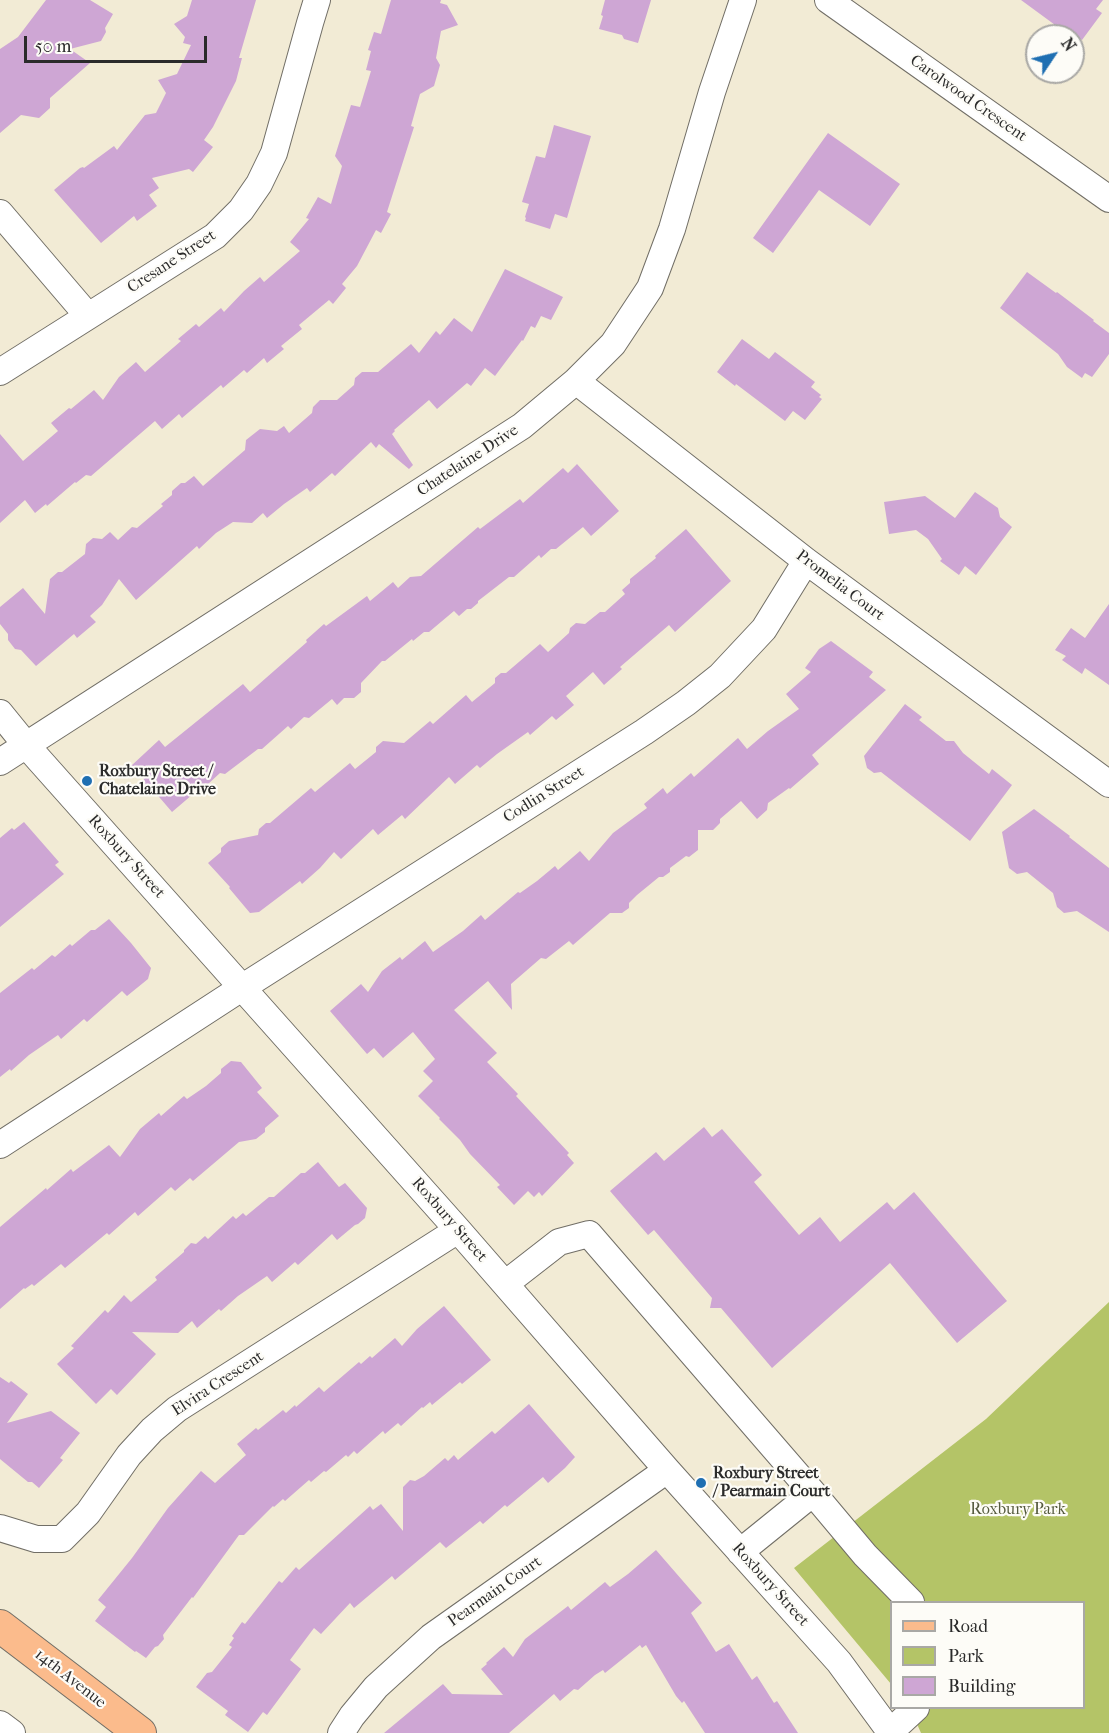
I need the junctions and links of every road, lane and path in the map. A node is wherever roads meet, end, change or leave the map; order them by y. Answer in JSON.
{"nodes":[{"id":1,"x":317,"y":0,"type":"edge"},
{"id":2,"x":743,"y":0,"type":"edge"},
{"id":3,"x":828,"y":0,"type":"edge"},
{"id":4,"x":1109,"y":199,"type":"edge"},
{"id":5,"x":0,"y":213,"type":"edge"},
{"id":6,"x":88,"y":316,"type":"junction"},
{"id":7,"x":0,"y":372,"type":"edge"},
{"id":8,"x":576,"y":381,"type":"junction"},
{"id":9,"x":806,"y":561,"type":"junction"},
{"id":10,"x":0,"y":712,"type":"edge"},
{"id":11,"x":26,"y":745,"type":"junction"},
{"id":12,"x":0,"y":762,"type":"edge"},
{"id":13,"x":1109,"y":784,"type":"edge"},
{"id":14,"x":243,"y":987,"type":"junction"},
{"id":15,"x":0,"y":1145,"type":"edge"},
{"id":16,"x":458,"y":1230,"type":"junction"},
{"id":17,"x":504,"y":1284,"type":"junction"},
{"id":18,"x":667,"y":1470,"type":"junction"},
{"id":19,"x":813,"y":1493,"type":"junction"},
{"id":20,"x":0,"y":1528,"type":"edge"},
{"id":21,"x":740,"y":1552,"type":"junction"},
{"id":22,"x":910,"y":1601,"type":"edge"},
{"id":23,"x":0,"y":1626,"type":"edge"},
{"id":24,"x":914,"y":1709,"type":"edge"},
{"id":25,"x":0,"y":1724,"type":"edge"},
{"id":26,"x":12,"y":1733,"type":"edge"},
{"id":27,"x":140,"y":1733,"type":"edge"},
{"id":28,"x":341,"y":1733,"type":"edge"},
{"id":29,"x":891,"y":1733,"type":"edge"}],
"edges":[{"from":1,"to":6,"type":"street","name":"Cresane Street"},
{"from":2,"to":8,"type":"street","name":"Chatelaine Drive"},
{"from":3,"to":4,"type":"street","name":"Carolwood Crescent"},
{"from":5,"to":6,"type":"street"},
{"from":6,"to":7,"type":"street","name":"Cresane Street"},
{"from":8,"to":9,"type":"street","name":"Promelia Court"},
{"from":8,"to":11,"type":"street","name":"Chatelaine Drive"},
{"from":9,"to":13,"type":"street","name":"Promelia Court"},
{"from":9,"to":14,"type":"street","name":"Codlin Street"},
{"from":10,"to":11,"type":"street","name":"Roxbury Street"},
{"from":11,"to":12,"type":"street","name":"Chatelaine Drive"},
{"from":11,"to":14,"type":"street","name":"Roxbury Street"},
{"from":14,"to":15,"type":"street"},
{"from":14,"to":16,"type":"street","name":"Roxbury Street"},
{"from":16,"to":17,"type":"street","name":"Roxbury Street"},
{"from":16,"to":20,"type":"street","name":"Elvira Crescent"},
{"from":17,"to":18,"type":"street","name":"Roxbury Street"},
{"from":17,"to":19,"type":"street"},
{"from":18,"to":21,"type":"street","name":"Roxbury Street"},
{"from":18,"to":28,"type":"street","name":"Pearmain Court"},
{"from":19,"to":21,"type":"street"},
{"from":19,"to":22,"type":"street"},
{"from":21,"to":29,"type":"street","name":"Roxbury Street"},
{"from":23,"to":27,"type":"main road","name":"14th Avenue"},
{"from":24,"to":29,"type":"street"},
{"from":25,"to":26,"type":"street"}]}
